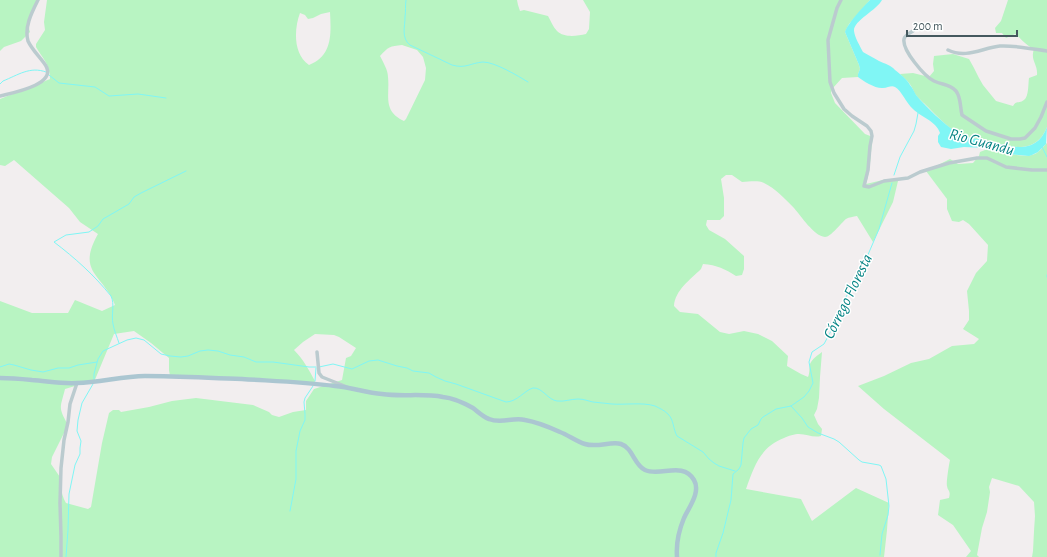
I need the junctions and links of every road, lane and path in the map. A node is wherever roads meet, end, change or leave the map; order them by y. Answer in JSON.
{"nodes":[{"id":1,"x":38,"y":0,"type":"edge"},
{"id":2,"x":841,"y":0,"type":"edge"},
{"id":3,"x":913,"y":31,"type":"dead end"},
{"id":4,"x":948,"y":50,"type":"dead end"},
{"id":5,"x":1047,"y":51,"type":"edge"},
{"id":6,"x":0,"y":96,"type":"edge"},
{"id":7,"x":1047,"y":102,"type":"edge"},
{"id":8,"x":1047,"y":170,"type":"edge"},
{"id":9,"x":317,"y":352,"type":"dead end"},
{"id":10,"x":0,"y":378,"type":"edge"},
{"id":11,"x":77,"y":383,"type":"junction"},
{"id":12,"x":350,"y":388,"type":"junction"},
{"id":13,"x":61,"y":557,"type":"edge"},
{"id":14,"x":677,"y":557,"type":"edge"}],
"edges":[{"from":1,"to":6,"type":"street"},
{"from":2,"to":8,"type":"street"},
{"from":3,"to":7,"type":"street"},
{"from":4,"to":5,"type":"street"},
{"from":9,"to":12,"type":"street"},
{"from":10,"to":11,"type":"main road"},
{"from":11,"to":12,"type":"main road"},
{"from":11,"to":13,"type":"street"},
{"from":12,"to":14,"type":"main road"}]}
